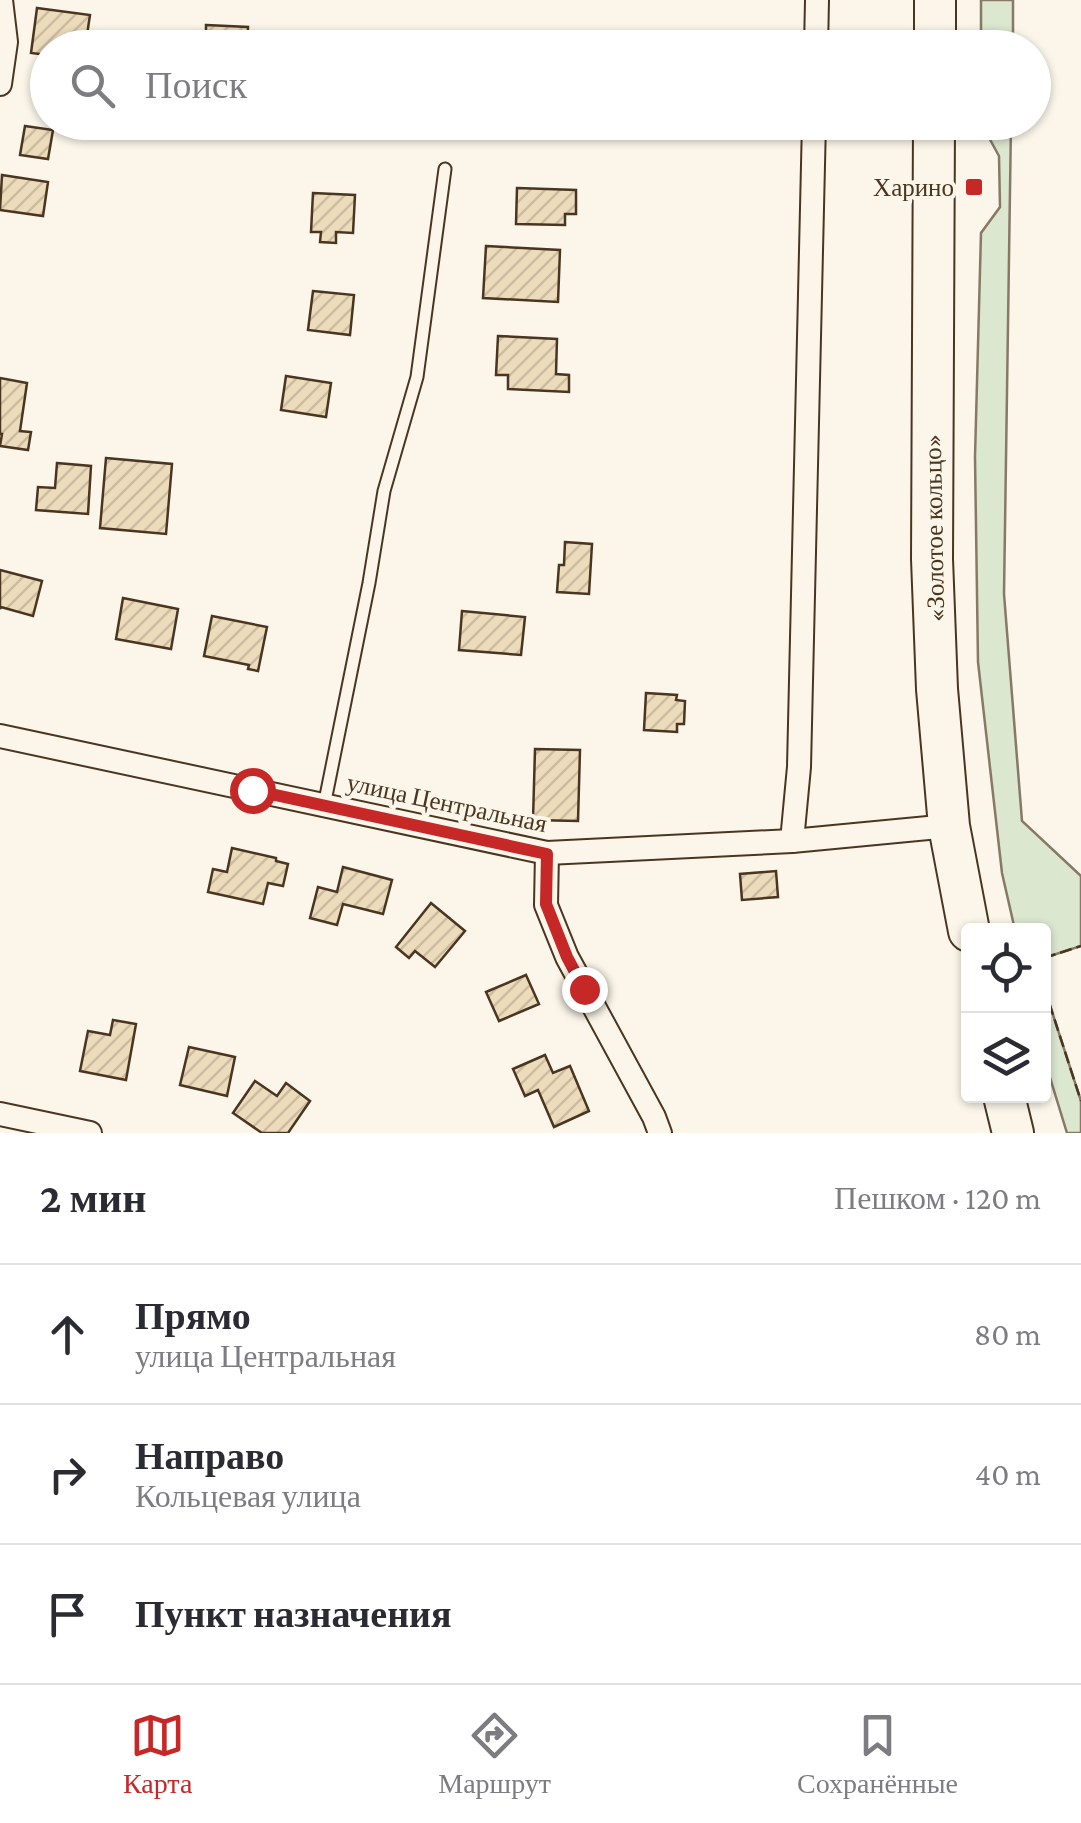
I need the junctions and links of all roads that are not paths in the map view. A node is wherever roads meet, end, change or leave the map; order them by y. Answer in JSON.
{"nodes":[{"id":1,"x":1,"y":0,"type":"edge"},
{"id":2,"x":817,"y":0,"type":"edge"},
{"id":3,"x":935,"y":0,"type":"edge"},
{"id":4,"x":816,"y":30,"type":"edge"},
{"id":5,"x":935,"y":30,"type":"edge"},
{"id":6,"x":0,"y":84,"type":"edge"},
{"id":7,"x":814,"y":140,"type":"edge"},
{"id":8,"x":934,"y":140,"type":"edge"},
{"id":9,"x":445,"y":169,"type":"dead end"},
{"id":10,"x":0,"y":736,"type":"edge"},
{"id":11,"x":324,"y":806,"type":"junction"},
{"id":12,"x":949,"y":826,"type":"junction"},
{"id":13,"x":792,"y":841,"type":"junction"},
{"id":14,"x":547,"y":854,"type":"junction"},
{"id":15,"x":967,"y":923,"type":"edge"},
{"id":16,"x":1006,"y":1103,"type":"edge"},
{"id":17,"x":0,"y":1114,"type":"edge"},
{"id":18,"x":90,"y":1133,"type":"edge"},
{"id":19,"x":660,"y":1133,"type":"edge"},
{"id":20,"x":1013,"y":1133,"type":"edge"}],
"edges":[{"from":1,"to":6,"type":"street"},
{"from":2,"to":4,"type":"street"},
{"from":3,"to":5,"type":"highway"},
{"from":7,"to":13,"type":"street"},
{"from":8,"to":12,"type":"highway","name":"«Золотое кольцо»"},
{"from":9,"to":11,"type":"lane"},
{"from":10,"to":11,"type":"street","name":"улица Центральная"},
{"from":11,"to":14,"type":"street","name":"улица Центральная"},
{"from":12,"to":13,"type":"street","name":"улица Центральная"},
{"from":12,"to":15,"type":"highway","name":"«Золотое кольцо»"},
{"from":13,"to":14,"type":"street","name":"улица Центральная"},
{"from":14,"to":19,"type":"street"},
{"from":16,"to":20,"type":"highway"},
{"from":17,"to":18,"type":"street"}]}
